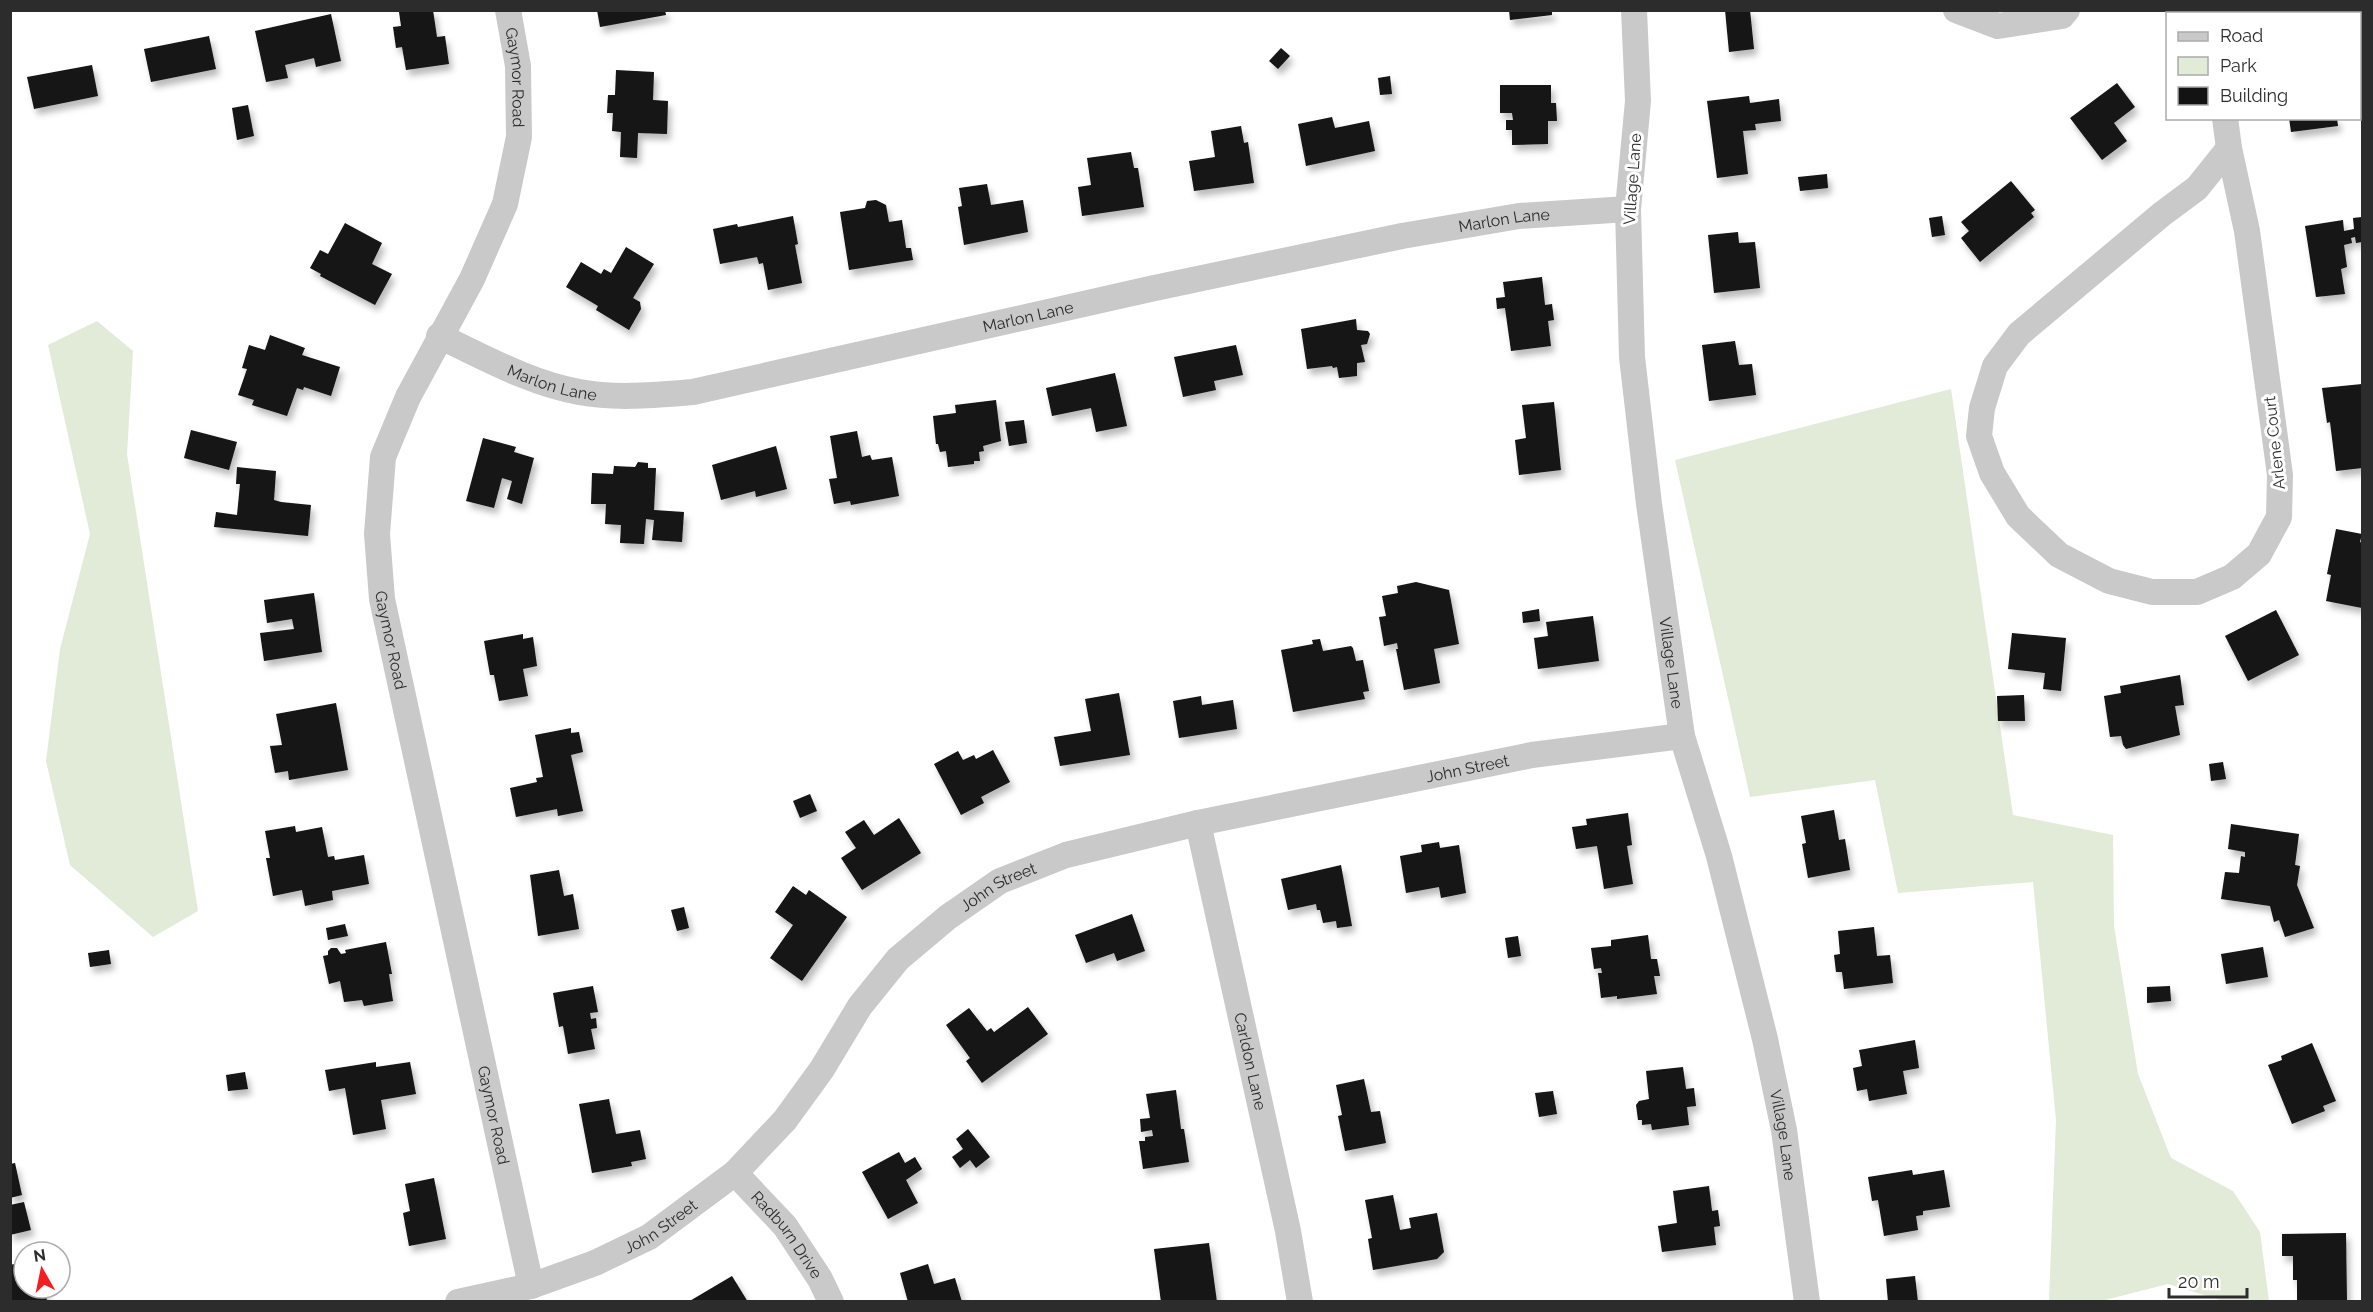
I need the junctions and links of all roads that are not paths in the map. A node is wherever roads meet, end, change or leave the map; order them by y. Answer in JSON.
{"nodes":[{"id":1,"x":508,"y":10,"type":"edge"},
{"id":2,"x":1634,"y":10,"type":"edge"},
{"id":3,"x":1956,"y":10,"type":"edge"},
{"id":4,"x":2067,"y":10,"type":"edge"},
{"id":5,"x":2225,"y":120,"type":"edge"},
{"id":6,"x":2229,"y":148,"type":"junction"},
{"id":7,"x":1628,"y":209,"type":"junction"},
{"id":8,"x":439,"y":336,"type":"junction"},
{"id":9,"x":1682,"y":736,"type":"junction"},
{"id":10,"x":1198,"y":824,"type":"junction"},
{"id":11,"x":735,"y":1173,"type":"junction"},
{"id":12,"x":531,"y":1286,"type":"junction"},
{"id":13,"x":458,"y":1302,"type":"edge"},
{"id":14,"x":831,"y":1302,"type":"edge"},
{"id":15,"x":1300,"y":1302,"type":"edge"},
{"id":16,"x":1807,"y":1302,"type":"edge"}],
"edges":[{"from":1,"to":8,"type":"street","name":"Gaymor Road"},
{"from":2,"to":7,"type":"street","name":"Village Lane"},
{"from":3,"to":4,"type":"street"},
{"from":5,"to":6,"type":"street","name":"Arlene Court"},
{"from":6,"to":6,"type":"street","name":"Arlene Court"},
{"from":7,"to":8,"type":"street","name":"Marlon Lane"},
{"from":7,"to":9,"type":"street","name":"Village Lane"},
{"from":8,"to":12,"type":"street","name":"Gaymor Road"},
{"from":9,"to":10,"type":"street","name":"John Street"},
{"from":9,"to":16,"type":"street","name":"Village Lane"},
{"from":10,"to":11,"type":"street","name":"John Street"},
{"from":10,"to":15,"type":"street","name":"Carldon Lane"},
{"from":11,"to":12,"type":"street","name":"John Street"},
{"from":11,"to":14,"type":"street","name":"Radburn Drive"},
{"from":12,"to":13,"type":"street","name":"John Street"}]}
